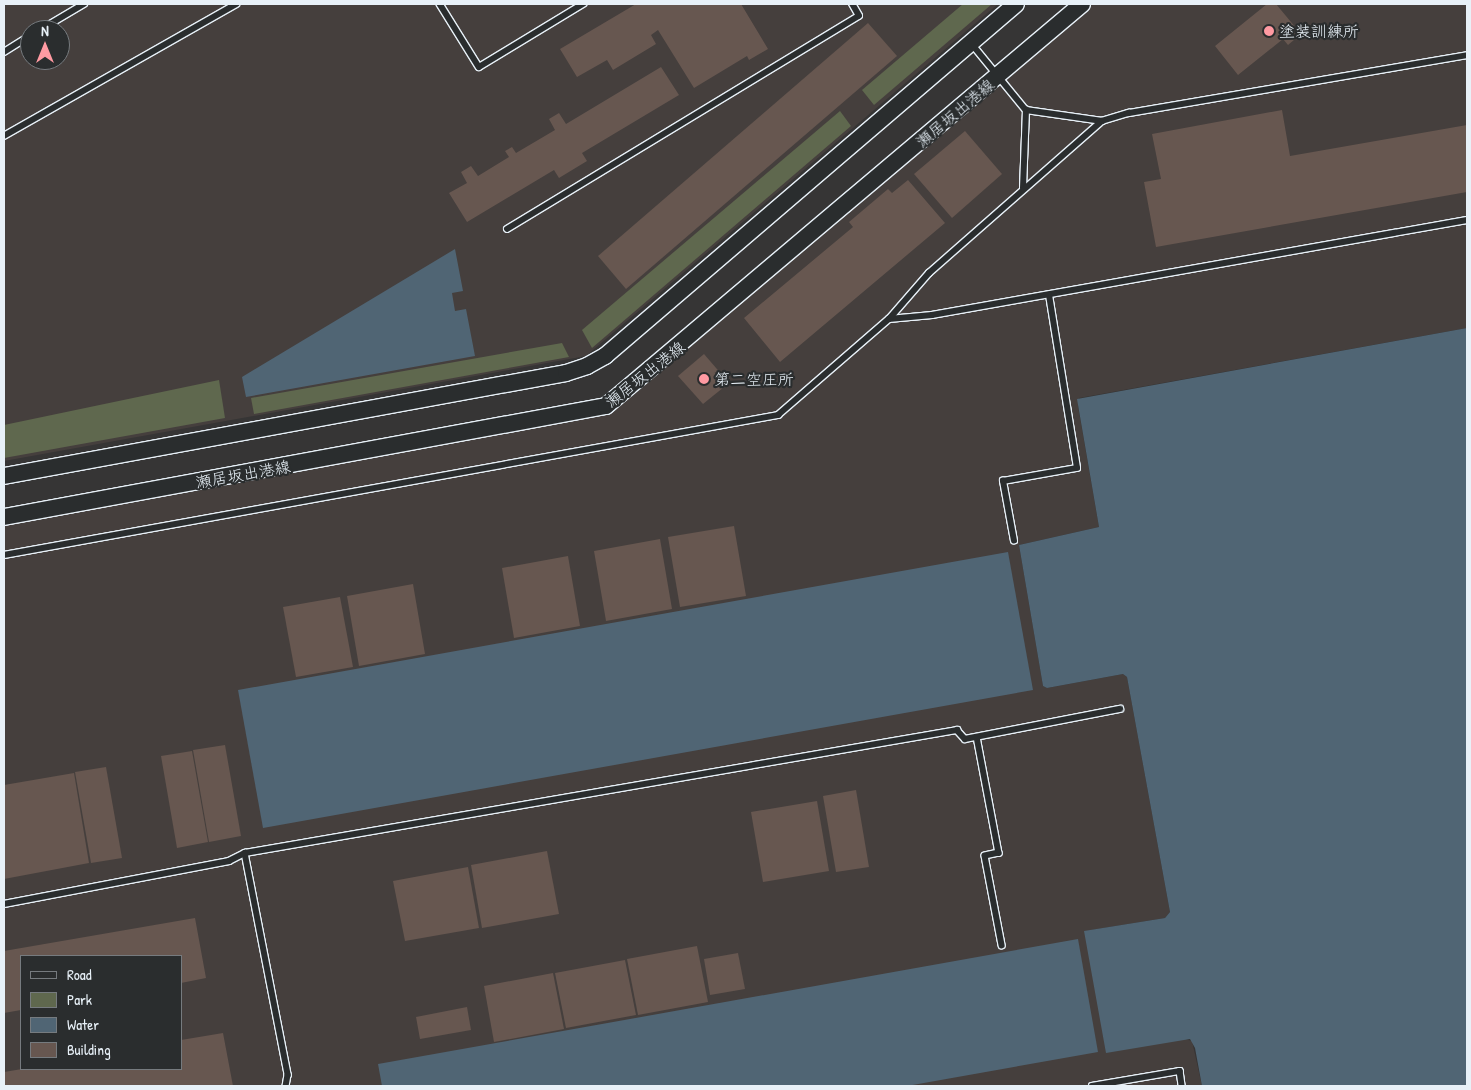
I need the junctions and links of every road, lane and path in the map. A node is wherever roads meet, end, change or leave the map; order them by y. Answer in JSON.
{"nodes":[{"id":1,"x":84,"y":4,"type":"edge"},
{"id":2,"x":236,"y":4,"type":"edge"},
{"id":3,"x":440,"y":4,"type":"edge"},
{"id":4,"x":583,"y":4,"type":"edge"},
{"id":5,"x":852,"y":4,"type":"edge"},
{"id":6,"x":1016,"y":4,"type":"edge"},
{"id":7,"x":1082,"y":4,"type":"edge"},
{"id":8,"x":57,"y":20,"type":"edge"},
{"id":9,"x":20,"y":42,"type":"edge"},
{"id":10,"x":971,"y":42,"type":"junction"},
{"id":11,"x":4,"y":52,"type":"edge"},
{"id":12,"x":1467,"y":54,"type":"edge"},
{"id":13,"x":998,"y":76,"type":"junction"},
{"id":14,"x":1026,"y":110,"type":"junction"},
{"id":15,"x":1102,"y":121,"type":"junction"},
{"id":16,"x":4,"y":136,"type":"edge"},
{"id":17,"x":1023,"y":188,"type":"junction"},
{"id":18,"x":1467,"y":220,"type":"edge"},
{"id":19,"x":507,"y":229,"type":"dead end"},
{"id":20,"x":1049,"y":295,"type":"junction"},
{"id":21,"x":889,"y":319,"type":"junction"},
{"id":22,"x":4,"y":476,"type":"edge"},
{"id":23,"x":4,"y":517,"type":"edge"},
{"id":24,"x":1014,"y":541,"type":"dead end"},
{"id":25,"x":4,"y":555,"type":"edge"},
{"id":26,"x":1120,"y":709,"type":"dead end"},
{"id":27,"x":977,"y":737,"type":"junction"},
{"id":28,"x":245,"y":853,"type":"junction"},
{"id":29,"x":4,"y":904,"type":"edge"},
{"id":30,"x":1002,"y":945,"type":"dead end"},
{"id":31,"x":1110,"y":1085,"type":"edge"},
{"id":32,"x":286,"y":1086,"type":"edge"},
{"id":33,"x":1092,"y":1086,"type":"edge"},
{"id":34,"x":1182,"y":1086,"type":"edge"}],
"edges":[{"from":1,"to":8,"type":"lane"},
{"from":2,"to":16,"type":"lane"},
{"from":3,"to":4,"type":"lane"},
{"from":5,"to":19,"type":"lane"},
{"from":6,"to":10,"type":"main road"},
{"from":7,"to":13,"type":"main road","name":"瀬居坂出港線"},
{"from":9,"to":11,"type":"lane"},
{"from":10,"to":13,"type":"lane"},
{"from":10,"to":22,"type":"main road"},
{"from":12,"to":15,"type":"lane"},
{"from":13,"to":14,"type":"lane"},
{"from":13,"to":23,"type":"main road","name":"瀬居坂出港線"},
{"from":14,"to":15,"type":"lane"},
{"from":14,"to":17,"type":"lane"},
{"from":15,"to":17,"type":"lane"},
{"from":17,"to":21,"type":"lane"},
{"from":18,"to":20,"type":"lane"},
{"from":20,"to":21,"type":"lane"},
{"from":20,"to":24,"type":"lane"},
{"from":21,"to":25,"type":"lane"},
{"from":26,"to":27,"type":"lane"},
{"from":27,"to":28,"type":"lane"},
{"from":27,"to":30,"type":"lane"},
{"from":28,"to":29,"type":"lane"},
{"from":28,"to":32,"type":"lane"},
{"from":31,"to":33,"type":"lane"},
{"from":31,"to":34,"type":"lane"}]}
